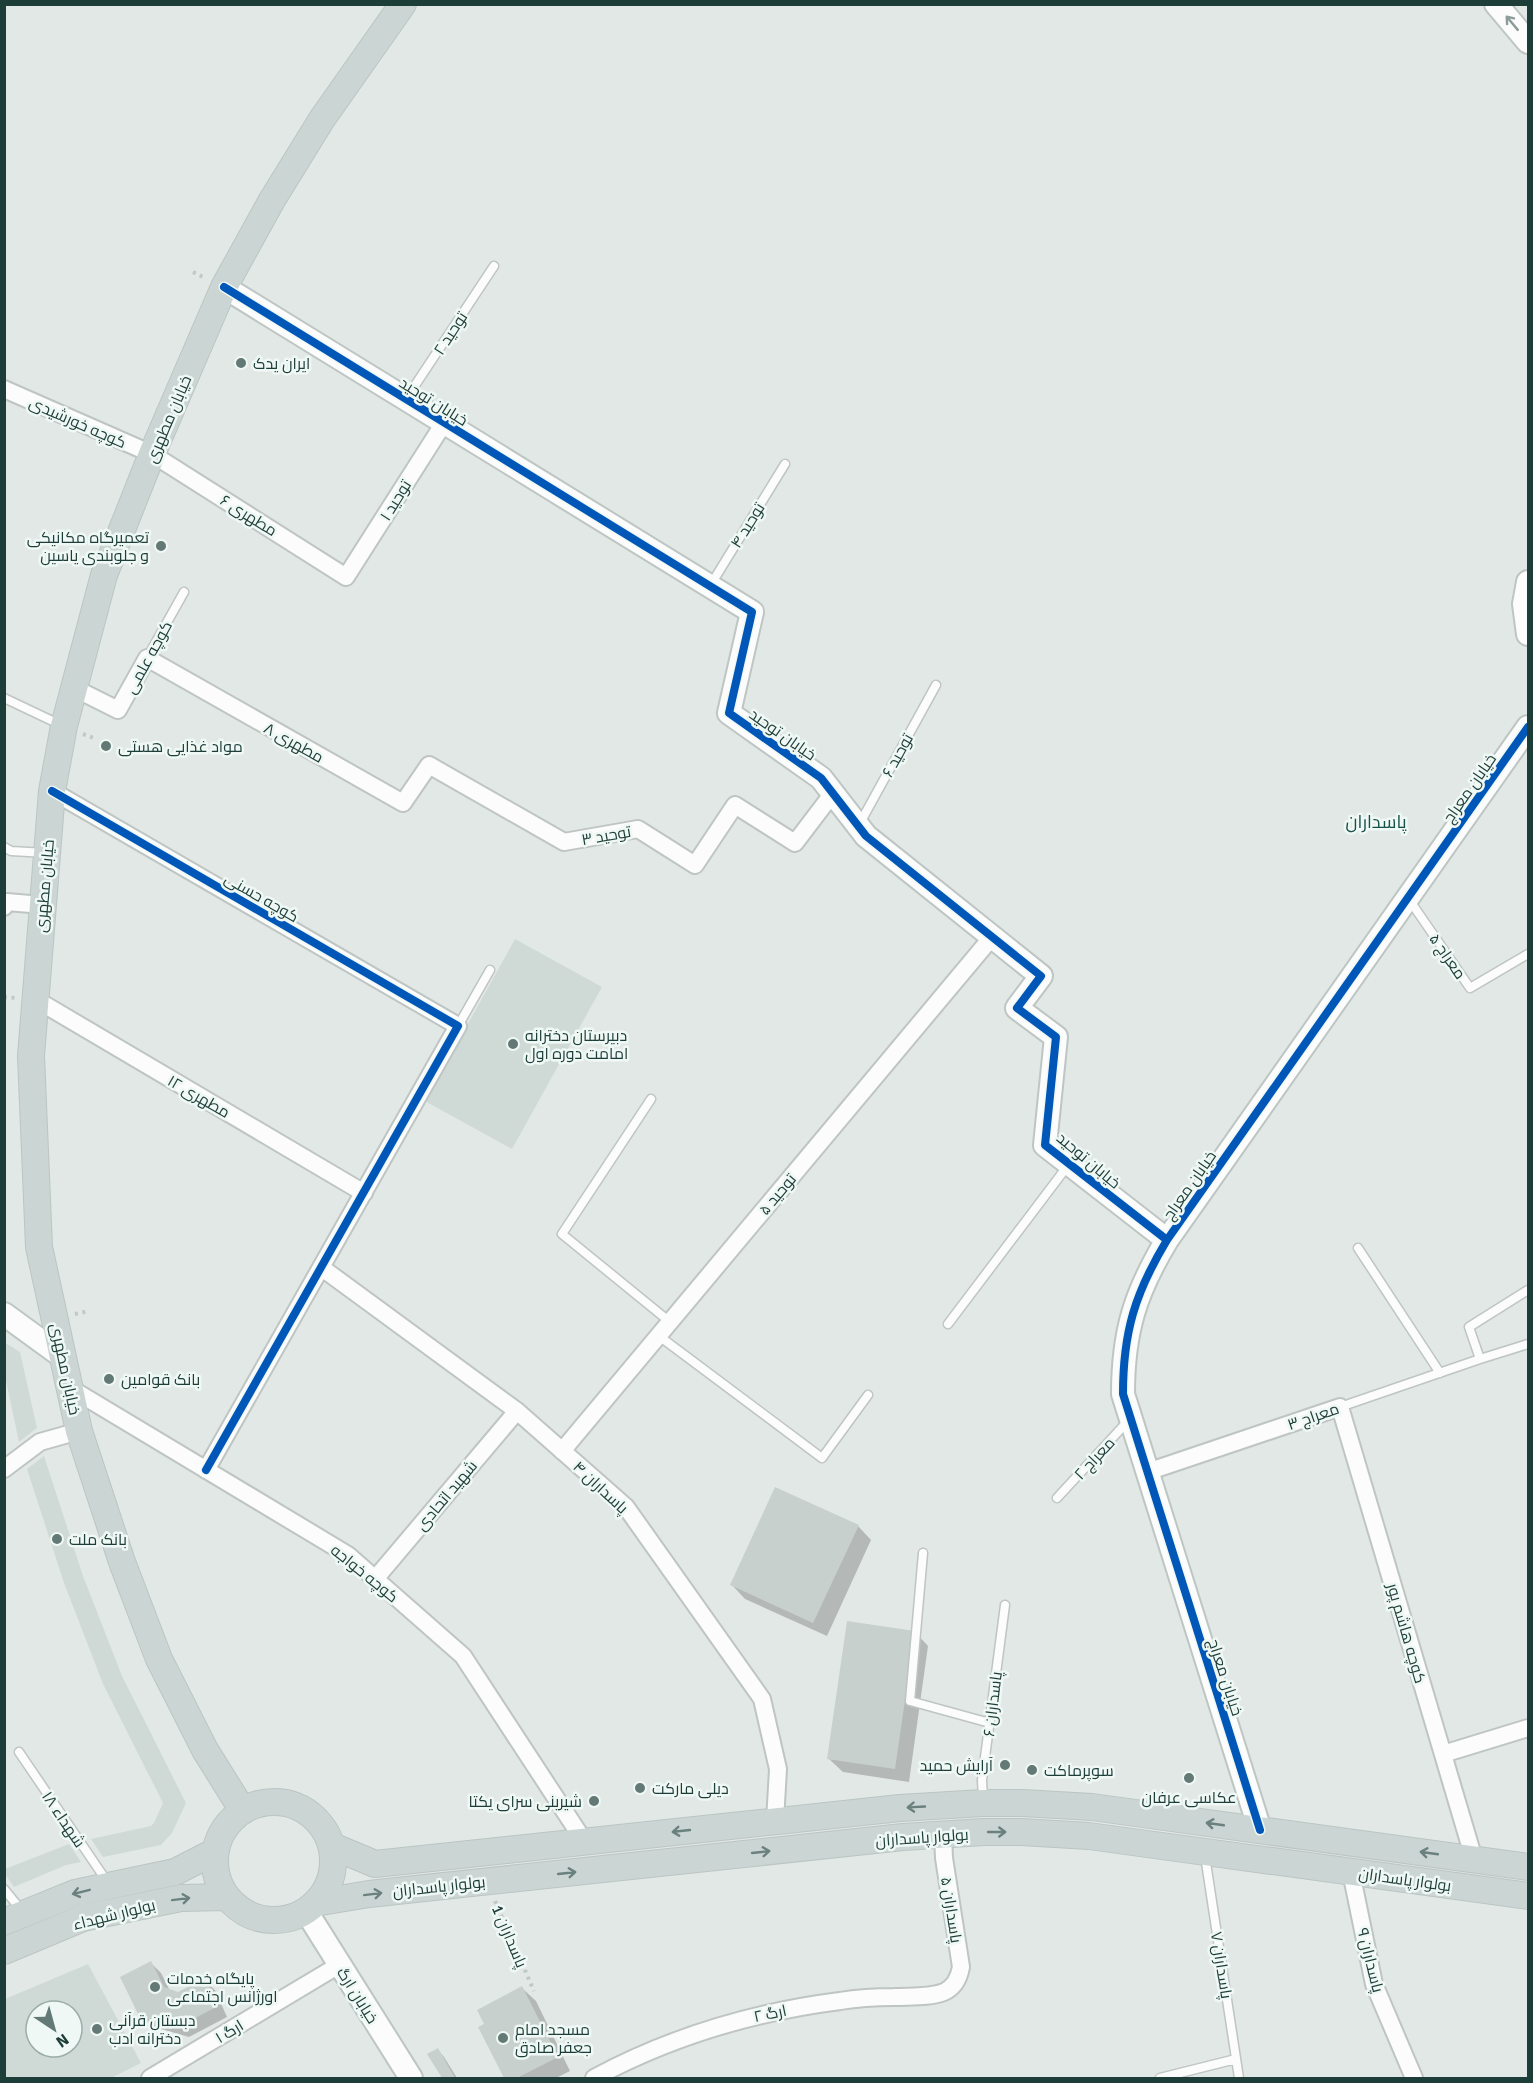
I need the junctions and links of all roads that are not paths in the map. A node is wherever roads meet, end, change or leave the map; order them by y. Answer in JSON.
{"nodes":[{"id":1,"x":404,"y":4,"type":"edge"},
{"id":2,"x":1496,"y":4,"type":"edge"},
{"id":3,"x":1528,"y":42,"type":"edge"},
{"id":4,"x":494,"y":266,"type":"dead end"},
{"id":5,"x":224,"y":287,"type":"junction"},
{"id":6,"x":4,"y":389,"type":"edge"},
{"id":7,"x":406,"y":399,"type":"junction"},
{"id":8,"x":444,"y":423,"type":"junction"},
{"id":9,"x":152,"y":454,"type":"junction"},
{"id":10,"x":785,"y":464,"type":"dead end"},
{"id":11,"x":346,"y":577,"type":"joint"},
{"id":12,"x":1528,"y":582,"type":"edge"},
{"id":13,"x":710,"y":586,"type":"junction"},
{"id":14,"x":184,"y":592,"type":"dead end"},
{"id":15,"x":1528,"y":632,"type":"edge"},
{"id":16,"x":147,"y":658,"type":"junction"},
{"id":17,"x":936,"y":684,"type":"dead end"},
{"id":18,"x":74,"y":688,"type":"junction"},
{"id":19,"x":4,"y":698,"type":"edge"},
{"id":20,"x":64,"y":726,"type":"junction"},
{"id":21,"x":1528,"y":726,"type":"edge"},
{"id":22,"x":429,"y":765,"type":"joint"},
{"id":23,"x":52,"y":791,"type":"junction"},
{"id":24,"x":833,"y":793,"type":"junction"},
{"id":25,"x":858,"y":826,"type":"junction"},
{"id":26,"x":4,"y":847,"type":"edge"},
{"id":27,"x":46,"y":854,"type":"junction"},
{"id":28,"x":1408,"y":898,"type":"junction"},
{"id":29,"x":42,"y":905,"type":"junction"},
{"id":30,"x":4,"y":907,"type":"edge"},
{"id":31,"x":992,"y":937,"type":"junction"},
{"id":32,"x":1528,"y":954,"type":"edge"},
{"id":33,"x":490,"y":970,"type":"dead end"},
{"id":34,"x":35,"y":999,"type":"junction"},
{"id":35,"x":458,"y":1026,"type":"junction"},
{"id":36,"x":651,"y":1099,"type":"dead end"},
{"id":37,"x":1069,"y":1164,"type":"junction"},
{"id":38,"x":364,"y":1192,"type":"junction"},
{"id":39,"x":1167,"y":1240,"type":"junction"},
{"id":40,"x":1358,"y":1248,"type":"dead end"},
{"id":41,"x":322,"y":1268,"type":"junction"},
{"id":42,"x":1528,"y":1290,"type":"edge"},
{"id":43,"x":4,"y":1314,"type":"edge"},
{"id":44,"x":670,"y":1322,"type":"junction"},
{"id":45,"x":948,"y":1324,"type":"dead end"},
{"id":46,"x":658,"y":1336,"type":"junction"},
{"id":47,"x":1528,"y":1344,"type":"edge"},
{"id":48,"x":63,"y":1357,"type":"junction"},
{"id":49,"x":1480,"y":1359,"type":"junction"},
{"id":50,"x":1440,"y":1372,"type":"junction"},
{"id":51,"x":69,"y":1388,"type":"junction"},
{"id":52,"x":868,"y":1395,"type":"dead end"},
{"id":53,"x":1340,"y":1407,"type":"junction"},
{"id":54,"x":517,"y":1411,"type":"junction"},
{"id":55,"x":1131,"y":1418,"type":"junction"},
{"id":56,"x":79,"y":1431,"type":"junction"},
{"id":57,"x":562,"y":1451,"type":"junction"},
{"id":58,"x":4,"y":1469,"type":"edge"},
{"id":59,"x":207,"y":1470,"type":"junction"},
{"id":60,"x":1147,"y":1472,"type":"junction"},
{"id":61,"x":1057,"y":1498,"type":"dead end"},
{"id":62,"x":923,"y":1552,"type":"dead end"},
{"id":63,"x":375,"y":1579,"type":"junction"},
{"id":64,"x":1005,"y":1605,"type":"dead end"},
{"id":65,"x":990,"y":1724,"type":"junction"},
{"id":66,"x":1528,"y":1728,"type":"edge"},
{"id":67,"x":19,"y":1752,"type":"dead end"},
{"id":68,"x":1443,"y":1754,"type":"junction"},
{"id":69,"x":983,"y":1803,"type":"junction"},
{"id":70,"x":243,"y":1811,"type":"junction"},
{"id":71,"x":775,"y":1821,"type":"junction"},
{"id":72,"x":1260,"y":1830,"type":"junction"},
{"id":73,"x":942,"y":1834,"type":"junction"},
{"id":74,"x":584,"y":1842,"type":"junction"},
{"id":75,"x":332,"y":1846,"type":"junction"},
{"id":76,"x":216,"y":1851,"type":"junction"},
{"id":77,"x":1205,"y":1852,"type":"junction"},
{"id":78,"x":1474,"y":1859,"type":"junction"},
{"id":79,"x":1528,"y":1867,"type":"edge"},
{"id":80,"x":1351,"y":1872,"type":"junction"},
{"id":81,"x":110,"y":1886,"type":"junction"},
{"id":82,"x":4,"y":1888,"type":"edge"},
{"id":83,"x":1528,"y":1896,"type":"edge"},
{"id":84,"x":227,"y":1897,"type":"junction"},
{"id":85,"x":310,"y":1907,"type":"junction"},
{"id":86,"x":14,"y":1918,"type":"edge"},
{"id":87,"x":4,"y":1951,"type":"edge"},
{"id":88,"x":339,"y":1965,"type":"junction"},
{"id":89,"x":955,"y":1984,"type":"joint"},
{"id":90,"x":1236,"y":2059,"type":"junction"},
{"id":91,"x":150,"y":2079,"type":"edge"},
{"id":92,"x":411,"y":2079,"type":"edge"},
{"id":93,"x":594,"y":2079,"type":"edge"},
{"id":94,"x":1160,"y":2079,"type":"edge"},
{"id":95,"x":1239,"y":2079,"type":"edge"},
{"id":96,"x":1414,"y":2079,"type":"edge"}],
"edges":[{"from":1,"to":5,"type":"main road","name":"خیابان مطهری"},
{"from":3,"to":2,"type":"street","one_way":true},
{"from":4,"to":7,"type":"lane","name":"توحید ۲"},
{"from":5,"to":7,"type":"street","name":"خیابان توحید"},
{"from":5,"to":9,"type":"main road","name":"خیابان مطهری"},
{"from":6,"to":9,"type":"street","name":"کوچه خورشیدی"},
{"from":7,"to":8,"type":"street","name":"خیابان توحید"},
{"from":8,"to":11,"type":"street","name":"توحید ۱"},
{"from":8,"to":13,"type":"street","name":"خیابان توحید"},
{"from":9,"to":11,"type":"street","name":"مطهری ۶"},
{"from":9,"to":18,"type":"main road","name":"خیابان مطهری"},
{"from":10,"to":13,"type":"lane","name":"توحید ۴"},
{"from":12,"to":15,"type":"street"},
{"from":13,"to":24,"type":"street","name":"خیابان توحید"},
{"from":14,"to":16,"type":"lane","name":"کوچه علمی"},
{"from":16,"to":18,"type":"street","name":"کوچه علمی"},
{"from":16,"to":22,"type":"street","name":"مطهری ۸"},
{"from":17,"to":25,"type":"lane","name":"توحید ۶"},
{"from":18,"to":20,"type":"main road","name":"خیابان مطهری"},
{"from":19,"to":20,"type":"lane"},
{"from":20,"to":23,"type":"main road","name":"خیابان مطهری"},
{"from":21,"to":28,"type":"street","name":"خیابان معراج"},
{"from":22,"to":24,"type":"street","name":"توحید ۳"},
{"from":23,"to":27,"type":"main road","name":"خیابان مطهری"},
{"from":23,"to":35,"type":"street","name":"کوچه حسنی"},
{"from":24,"to":25,"type":"street","name":"خیابان توحید"},
{"from":25,"to":31,"type":"street","name":"خیابان توحید"},
{"from":26,"to":27,"type":"lane"},
{"from":27,"to":29,"type":"main road","name":"خیابان مطهری"},
{"from":28,"to":32,"type":"lane","name":"معراج ۵"},
{"from":28,"to":39,"type":"street","name":"خیابان معراج"},
{"from":29,"to":30,"type":"street"},
{"from":29,"to":34,"type":"main road","name":"خیابان مطهری"},
{"from":31,"to":37,"type":"street","name":"خیابان توحید"},
{"from":31,"to":44,"type":"street","name":"توحید ۵"},
{"from":33,"to":35,"type":"lane"},
{"from":34,"to":38,"type":"street","name":"مطهری ۱۲"},
{"from":34,"to":48,"type":"main road","name":"خیابان مطهری"},
{"from":35,"to":38,"type":"street"},
{"from":36,"to":44,"type":"lane"},
{"from":37,"to":39,"type":"street","name":"خیابان توحید"},
{"from":37,"to":45,"type":"lane"},
{"from":38,"to":41,"type":"street"},
{"from":39,"to":55,"type":"street","name":"خیابان معراج"},
{"from":40,"to":50,"type":"lane"},
{"from":41,"to":54,"type":"street","name":"پاسداران ۴"},
{"from":41,"to":59,"type":"street"},
{"from":42,"to":49,"type":"lane"},
{"from":43,"to":48,"type":"street"},
{"from":44,"to":46,"type":"street","name":"توحید ۵"},
{"from":46,"to":52,"type":"lane"},
{"from":46,"to":57,"type":"street","name":"توحید ۵"},
{"from":47,"to":49,"type":"lane","name":"معراج ۳"},
{"from":48,"to":51,"type":"main road","name":"خیابان مطهری"},
{"from":49,"to":50,"type":"lane","name":"معراج ۳"},
{"from":50,"to":53,"type":"lane","name":"معراج ۳"},
{"from":51,"to":56,"type":"main road","name":"خیابان مطهری"},
{"from":51,"to":59,"type":"street","name":"کوچه خواجه"},
{"from":53,"to":60,"type":"street","name":"معراج ۳"},
{"from":53,"to":68,"type":"street","name":"کوچه هاشم پور"},
{"from":54,"to":57,"type":"street","name":"پاسداران ۴"},
{"from":54,"to":63,"type":"street","name":"شهید اتحادی"},
{"from":55,"to":60,"type":"street","name":"خیابان معراج"},
{"from":55,"to":61,"type":"lane","name":"معراج ۲"},
{"from":56,"to":58,"type":"street"},
{"from":56,"to":70,"type":"main road","name":"خیابان مطهری"},
{"from":57,"to":71,"type":"street","name":"پاسداران ۴"},
{"from":59,"to":63,"type":"street","name":"کوچه خواجه"},
{"from":60,"to":72,"type":"street","name":"خیابان معراج"},
{"from":62,"to":65,"type":"lane"},
{"from":63,"to":74,"type":"street","name":"کوچه خواجه"},
{"from":64,"to":65,"type":"lane","name":"پاسداران ۶"},
{"from":65,"to":69,"type":"lane","name":"پاسداران ۶"},
{"from":66,"to":68,"type":"street"},
{"from":67,"to":81,"type":"lane","name":"شهداء ۱۸"},
{"from":68,"to":78,"type":"street","name":"کوچه هاشم پور"},
{"from":69,"to":71,"type":"main road","name":"بولوار پاسداران","one_way":true},
{"from":72,"to":69,"type":"main road","name":"بولوار پاسداران","one_way":true},
{"from":70,"to":75,"type":"main road"},
{"from":70,"to":76,"type":"main road"},
{"from":71,"to":74,"type":"main road","name":"بولوار پاسداران","one_way":true},
{"from":78,"to":72,"type":"main road","name":"بولوار پاسداران","one_way":true},
{"from":73,"to":77,"type":"main road","name":"بولوار پاسداران","one_way":true},
{"from":85,"to":73,"type":"main road","name":"بولوار پاسداران","one_way":true},
{"from":73,"to":89,"type":"street","name":"پاسداران ۵"},
{"from":74,"to":75,"type":"main road","name":"بولوار پاسداران"},
{"from":75,"to":85,"type":"main road"},
{"from":76,"to":81,"type":"main road","name":"بولوار شهداء"},
{"from":76,"to":84,"type":"main road"},
{"from":77,"to":80,"type":"main road","name":"بولوار پاسداران"},
{"from":77,"to":90,"type":"lane","name":"پاسداران ۷"},
{"from":78,"to":79,"type":"main road","name":"بولوار پاسداران"},
{"from":80,"to":83,"type":"main road","name":"بولوار پاسداران"},
{"from":80,"to":96,"type":"street","name":"پاسداران ۹"},
{"from":81,"to":86,"type":"main road","name":"بولوار شهداء","one_way":true},
{"from":82,"to":86,"type":"lane"},
{"from":84,"to":85,"type":"main road"},
{"from":87,"to":84,"type":"main road","name":"بولوار شهداء","one_way":true},
{"from":85,"to":88,"type":"street","name":"خیابان ارگ"},
{"from":88,"to":91,"type":"street","name":"ارگ ۱"},
{"from":88,"to":92,"type":"street","name":"خیابان ارگ"},
{"from":89,"to":93,"type":"street","name":"ارگ ۲"},
{"from":90,"to":94,"type":"lane"},
{"from":90,"to":95,"type":"lane","name":"پاسداران ۷"}]}
